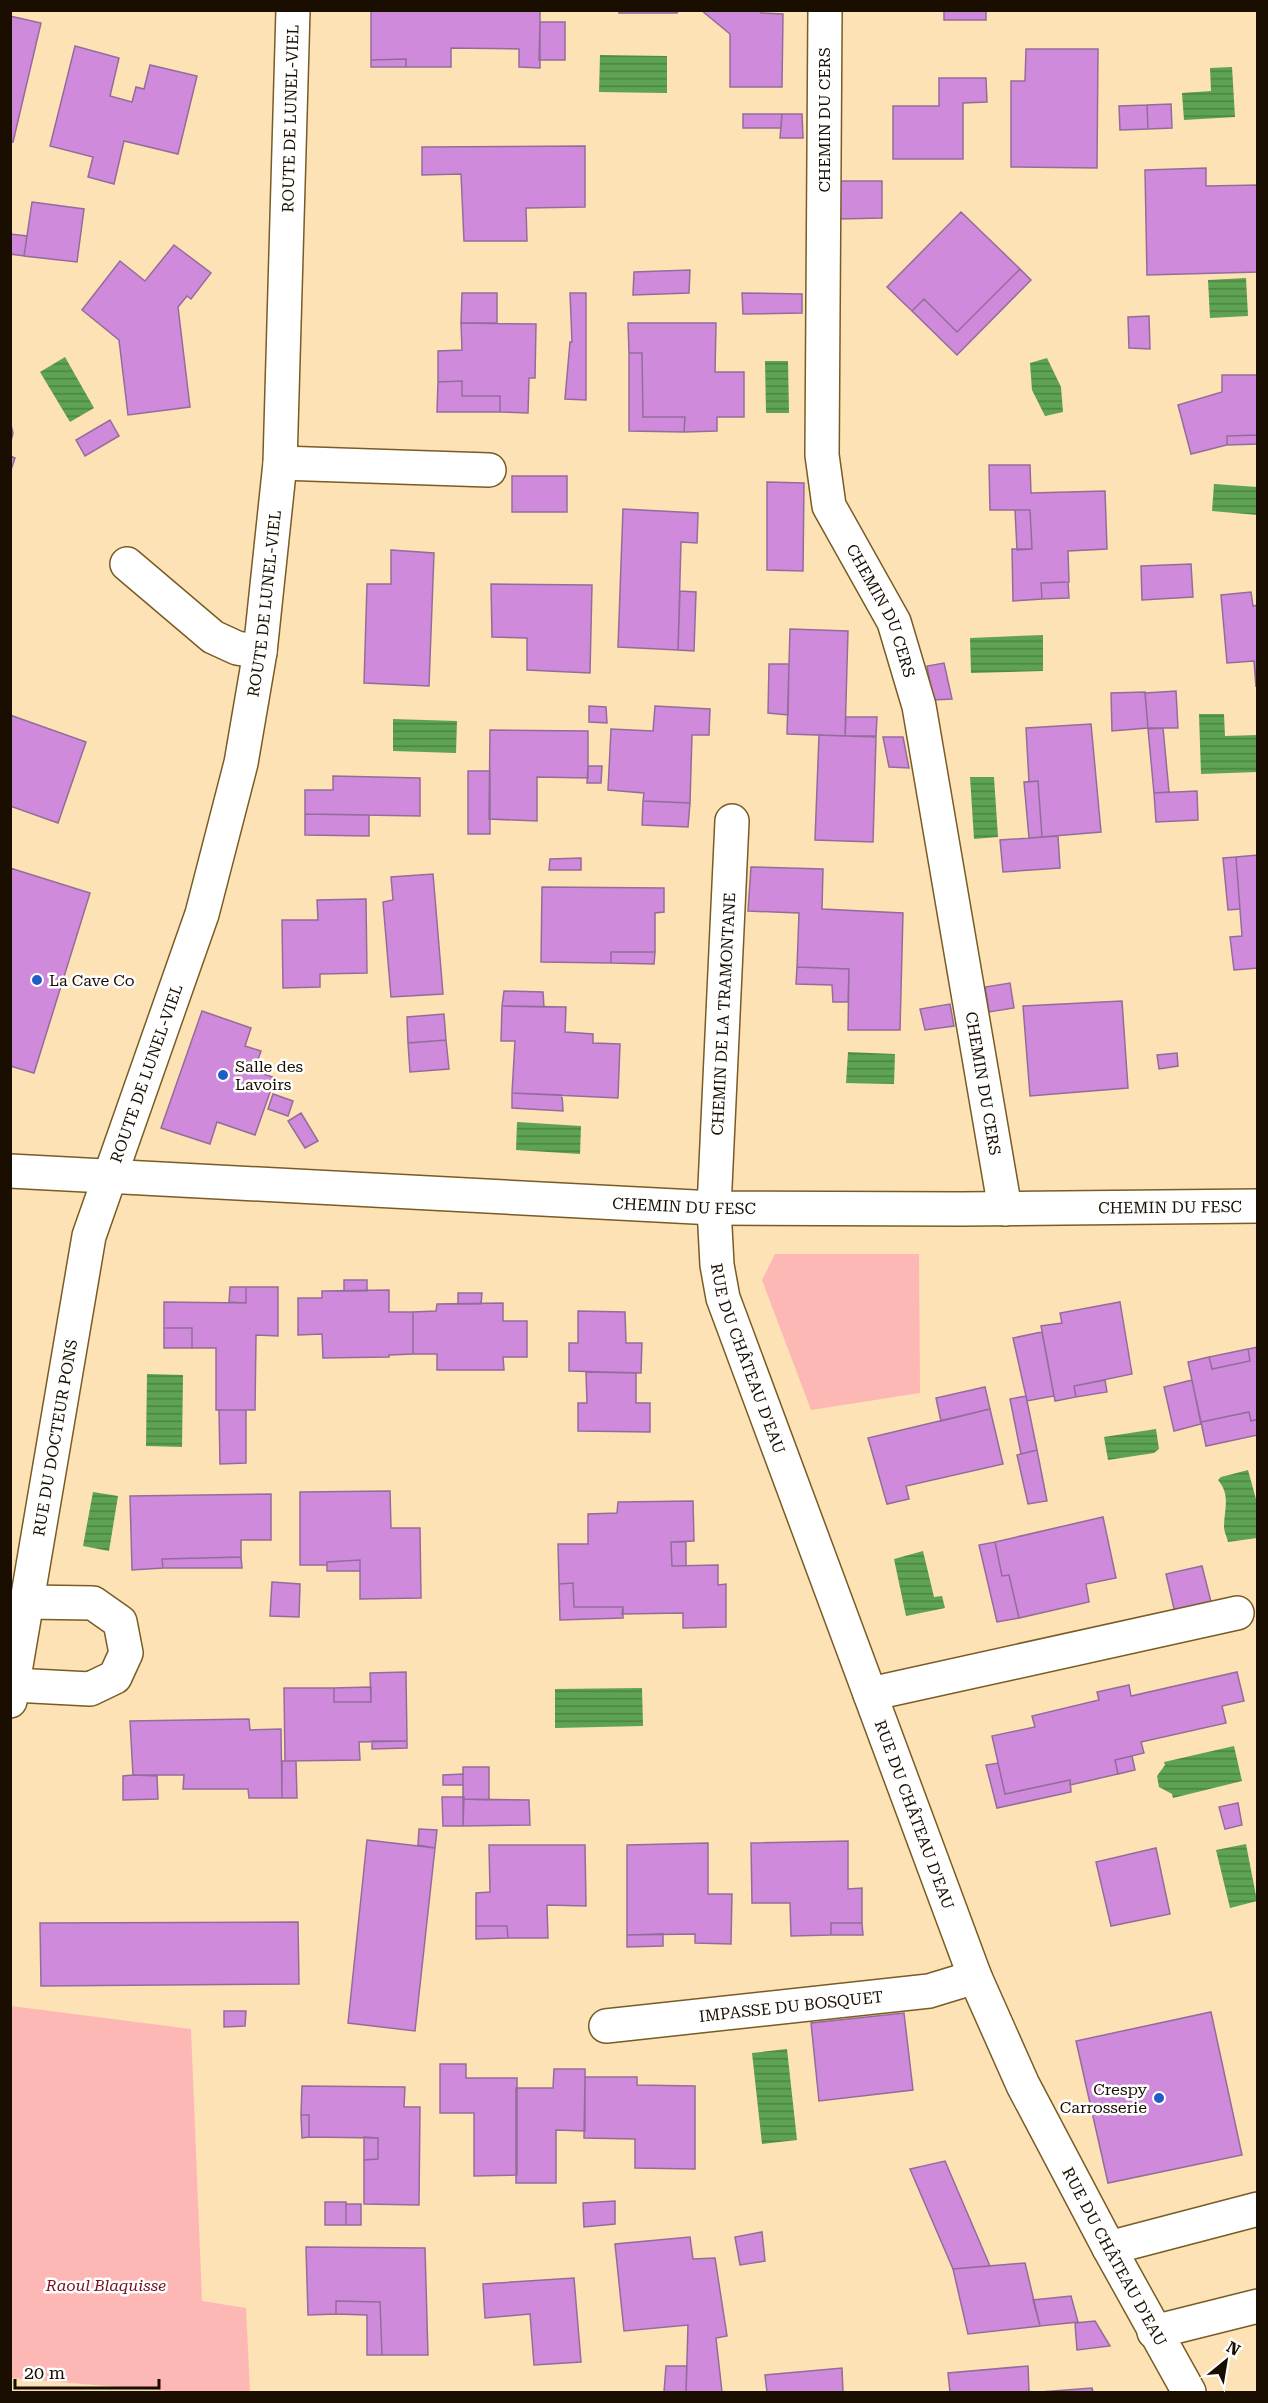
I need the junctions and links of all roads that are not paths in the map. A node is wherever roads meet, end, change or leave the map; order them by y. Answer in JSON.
{"nodes":[{"id":1,"x":293,"y":10,"type":"edge"},
{"id":2,"x":825,"y":10,"type":"edge"},
{"id":3,"x":280,"y":462,"type":"junction"},
{"id":4,"x":489,"y":470,"type":"dead end"},
{"id":5,"x":127,"y":564,"type":"dead end"},
{"id":6,"x":260,"y":652,"type":"junction"},
{"id":7,"x":732,"y":821,"type":"dead end"},
{"id":8,"x":10,"y":1172,"type":"edge"},
{"id":9,"x":110,"y":1178,"type":"junction"},
{"id":10,"x":1257,"y":1206,"type":"edge"},
{"id":11,"x":714,"y":1208,"type":"junction"},
{"id":12,"x":1005,"y":1209,"type":"junction"},
{"id":13,"x":27,"y":1602,"type":"junction"},
{"id":14,"x":1237,"y":1613,"type":"dead end"},
{"id":15,"x":12,"y":1693,"type":"edge"},
{"id":16,"x":870,"y":1695,"type":"junction"},
{"id":17,"x":975,"y":1977,"type":"junction"},
{"id":18,"x":606,"y":2026,"type":"dead end"},
{"id":19,"x":1257,"y":2209,"type":"edge"},
{"id":20,"x":1109,"y":2248,"type":"junction"},
{"id":21,"x":1257,"y":2306,"type":"edge"},
{"id":22,"x":1154,"y":2332,"type":"junction"},
{"id":23,"x":1189,"y":2392,"type":"edge"}],
"edges":[{"from":1,"to":3,"type":"street","name":"ROUTE DE LUNEL-VIEL"},
{"from":2,"to":12,"type":"street","name":"CHEMIN DU CERS"},
{"from":3,"to":4,"type":"street"},
{"from":3,"to":6,"type":"street","name":"ROUTE DE LUNEL-VIEL"},
{"from":5,"to":6,"type":"street"},
{"from":6,"to":9,"type":"street","name":"ROUTE DE LUNEL-VIEL"},
{"from":7,"to":11,"type":"street","name":"CHEMIN DE LA TRAMONTANE"},
{"from":8,"to":9,"type":"street","name":"CHEMIN DU FESC"},
{"from":9,"to":11,"type":"street","name":"CHEMIN DU FESC"},
{"from":9,"to":13,"type":"street","name":"RUE DU DOCTEUR PONS"},
{"from":10,"to":12,"type":"street","name":"CHEMIN DU FESC"},
{"from":11,"to":12,"type":"street","name":"CHEMIN DU FESC"},
{"from":11,"to":16,"type":"street","name":"RUE DU CHÂTEAU D'EAU"},
{"from":13,"to":15,"type":"street","name":"RUE DU DOCTEUR PONS"},
{"from":13,"to":15,"type":"street"},
{"from":14,"to":16,"type":"street"},
{"from":16,"to":17,"type":"street","name":"RUE DU CHÂTEAU D'EAU"},
{"from":17,"to":18,"type":"street","name":"IMPASSE DU BOSQUET"},
{"from":17,"to":20,"type":"street","name":"RUE DU CHÂTEAU D'EAU"},
{"from":19,"to":20,"type":"street"},
{"from":20,"to":22,"type":"street","name":"RUE DU CHÂTEAU D'EAU"},
{"from":21,"to":22,"type":"street"},
{"from":22,"to":23,"type":"street","name":"RUE DU CHÂTEAU D'EAU"}]}
